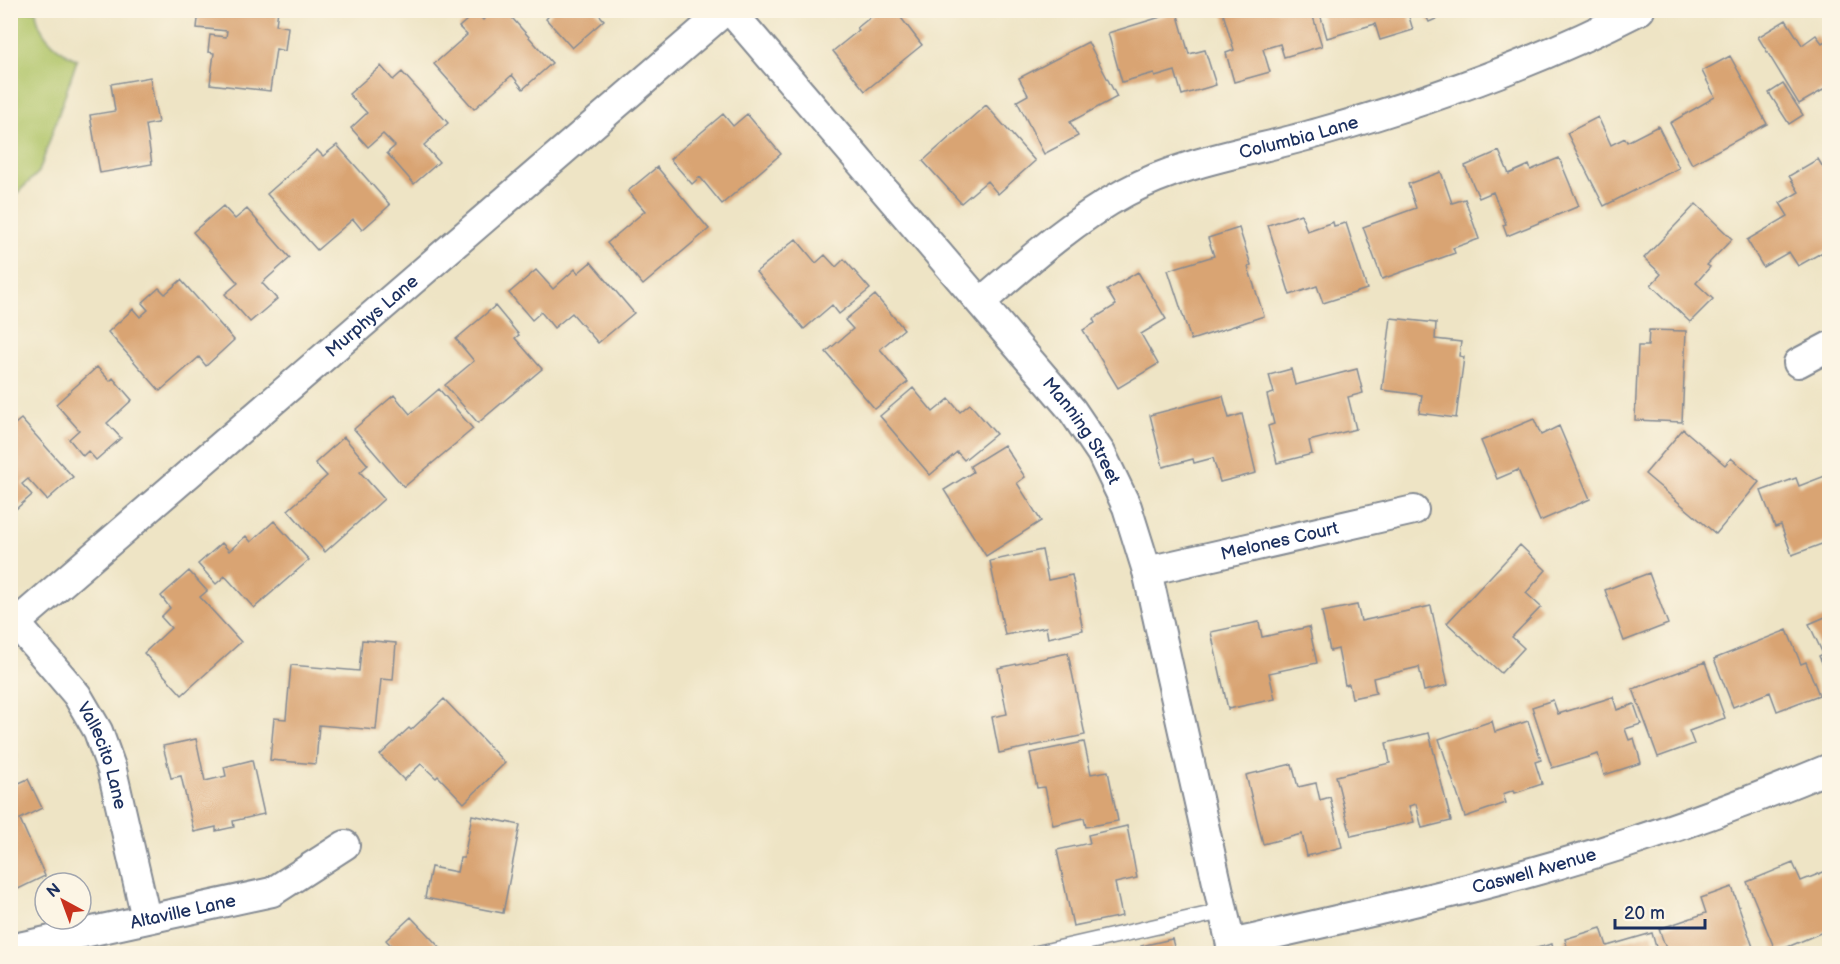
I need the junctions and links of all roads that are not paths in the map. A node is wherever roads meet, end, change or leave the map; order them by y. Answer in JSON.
{"nodes":[{"id":1,"x":726,"y":10,"type":"edge"},
{"id":2,"x":730,"y":10,"type":"edge"},
{"id":3,"x":1640,"y":10,"type":"edge"},
{"id":4,"x":981,"y":302,"type":"junction"},
{"id":5,"x":1830,"y":346,"type":"edge"},
{"id":6,"x":1798,"y":363,"type":"dead end"},
{"id":7,"x":1414,"y":510,"type":"dead end"},
{"id":8,"x":1147,"y":570,"type":"junction"},
{"id":9,"x":13,"y":619,"type":"edge"},
{"id":10,"x":1830,"y":768,"type":"edge"},
{"id":11,"x":345,"y":845,"type":"dead end"},
{"id":12,"x":1224,"y":911,"type":"junction"},
{"id":13,"x":146,"y":918,"type":"junction"},
{"id":14,"x":10,"y":949,"type":"edge"},
{"id":15,"x":1232,"y":949,"type":"edge"},
{"id":16,"x":1035,"y":954,"type":"edge"}],
"edges":[{"from":1,"to":9,"type":"street","name":"Murphys Lane"},
{"from":2,"to":4,"type":"street","name":"Manning Street"},
{"from":3,"to":4,"type":"street","name":"Columbia Lane"},
{"from":4,"to":8,"type":"street","name":"Manning Street"},
{"from":5,"to":6,"type":"street"},
{"from":7,"to":8,"type":"street","name":"Melones Court"},
{"from":8,"to":12,"type":"street","name":"Manning Street"},
{"from":9,"to":13,"type":"street","name":"Vallecito Lane"},
{"from":10,"to":15,"type":"street","name":"Caswell Avenue"},
{"from":11,"to":13,"type":"street","name":"Altaville Lane"},
{"from":12,"to":15,"type":"street","name":"Manning Street"},
{"from":12,"to":16,"type":"lane"},
{"from":13,"to":14,"type":"street","name":"Altaville Lane"}]}
